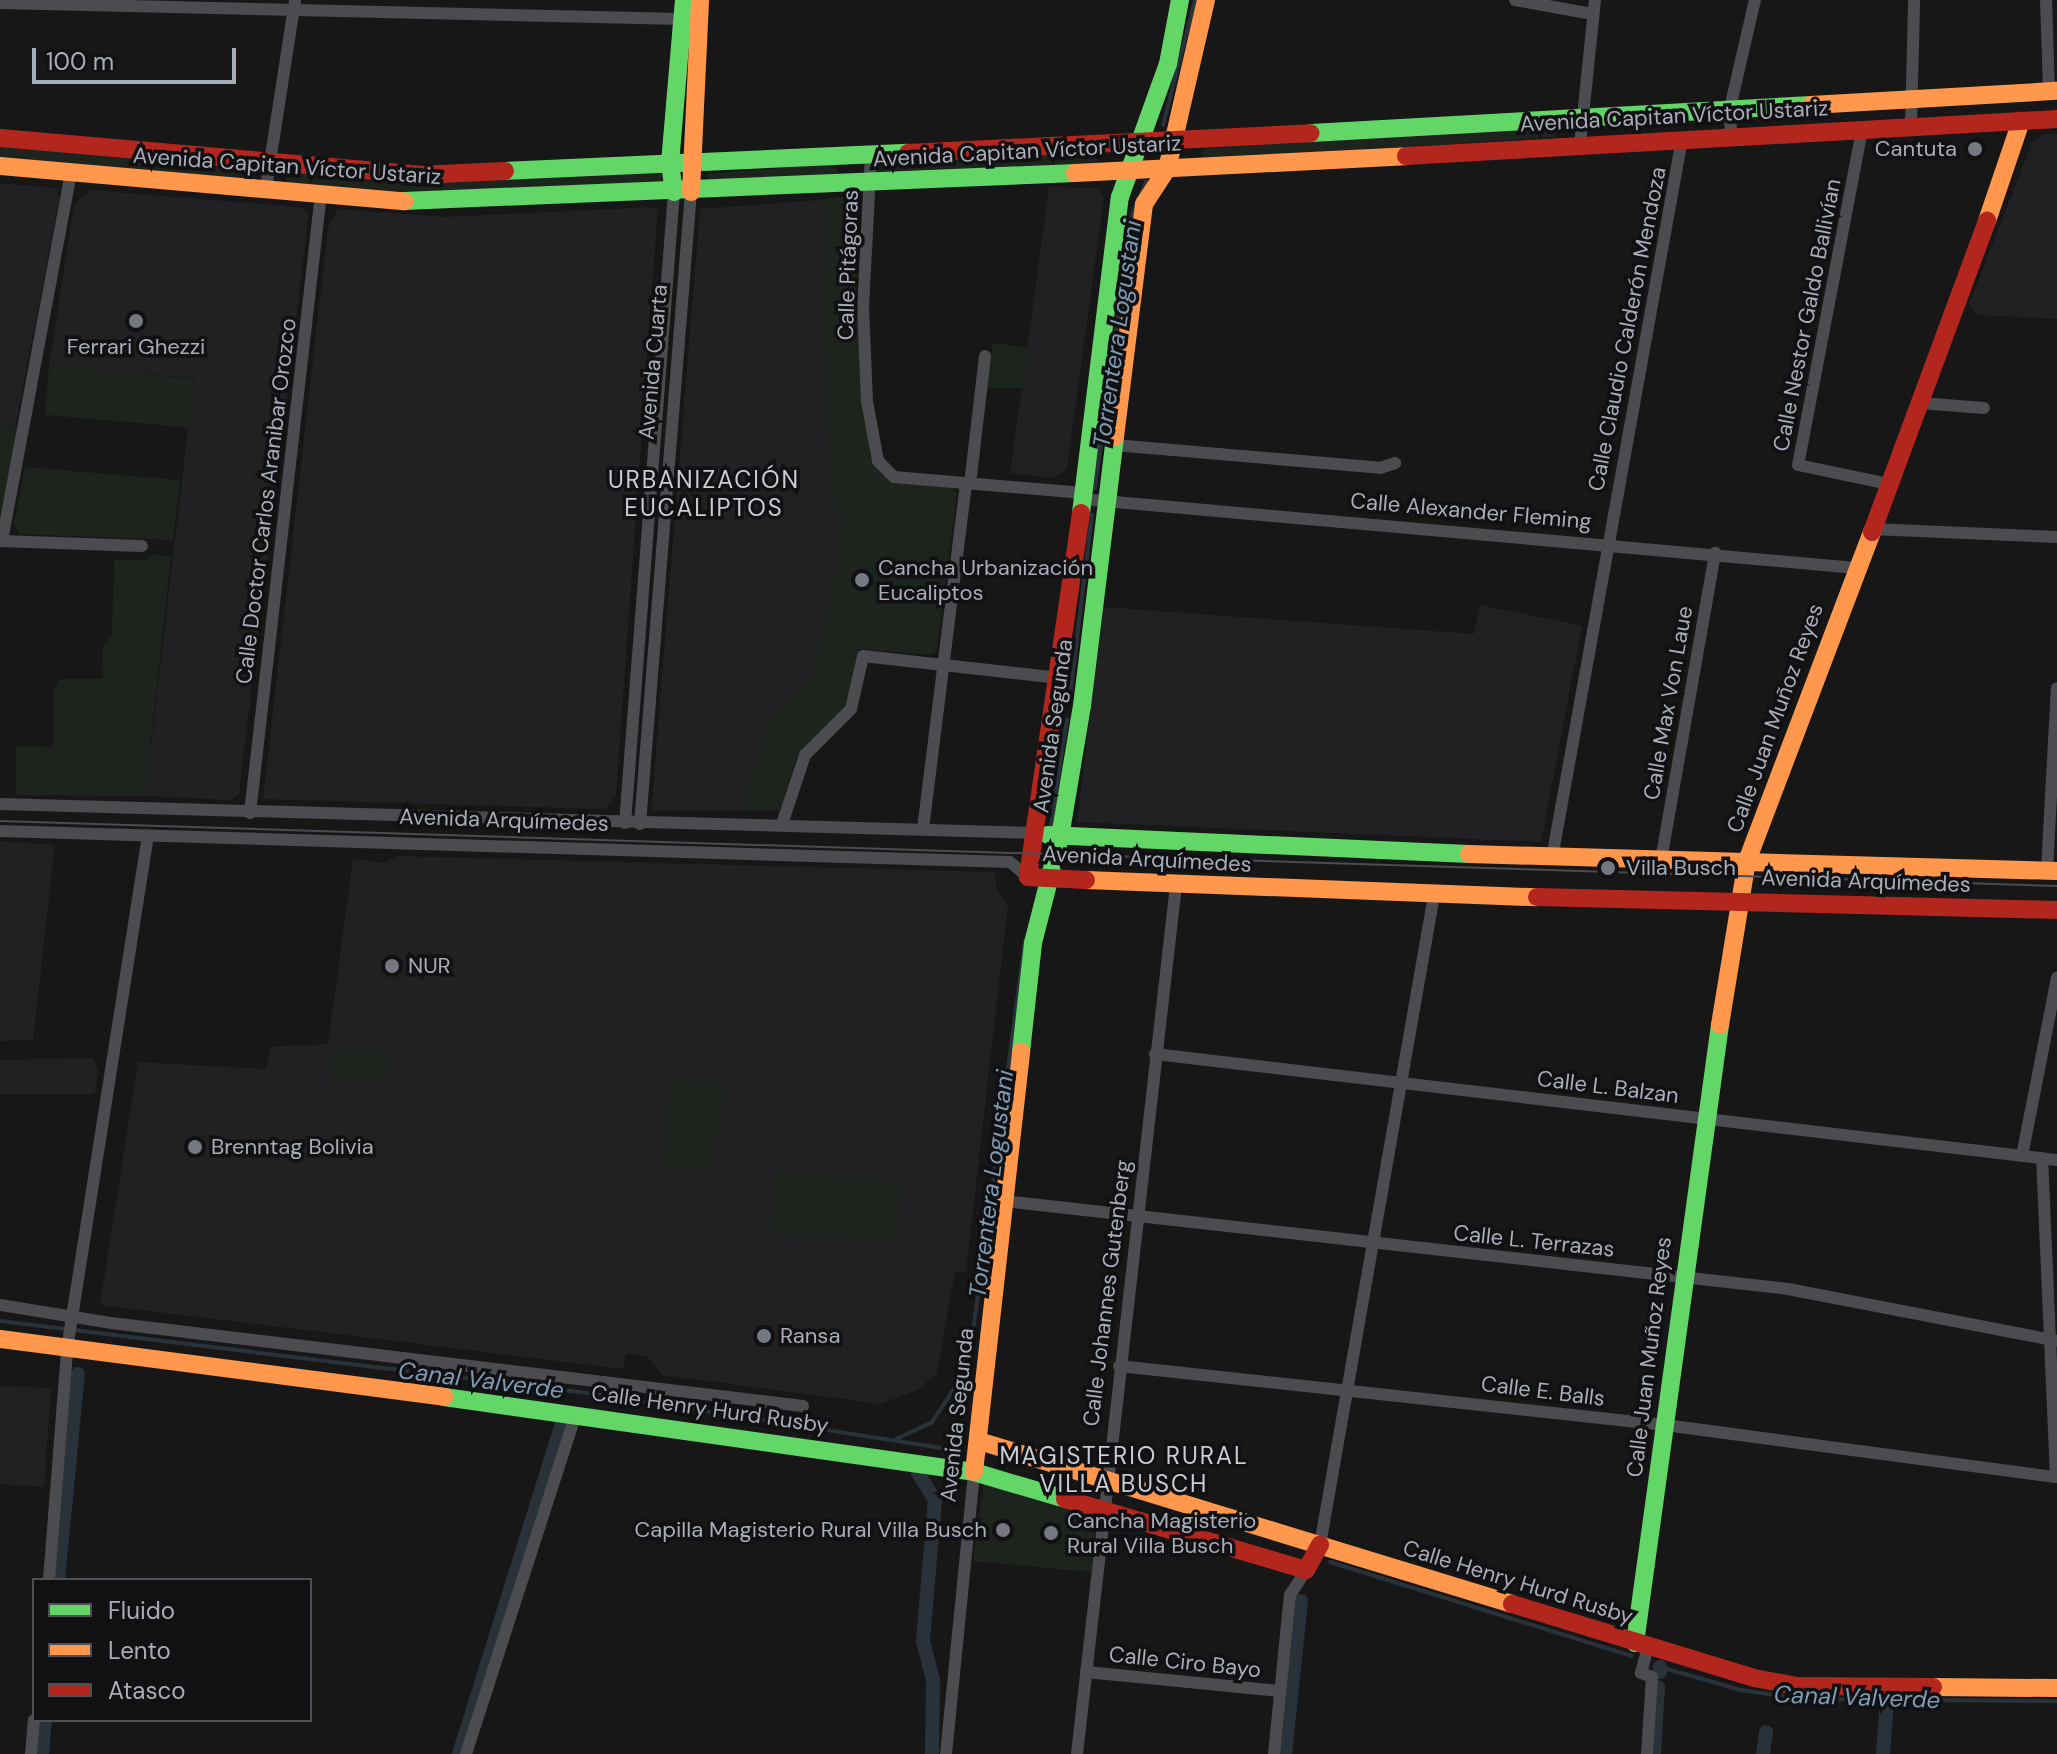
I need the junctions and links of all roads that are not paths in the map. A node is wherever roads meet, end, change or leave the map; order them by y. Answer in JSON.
{"nodes":[{"id":1,"x":700,"y":0,"type":"edge"},
{"id":2,"x":1180,"y":0,"type":"edge"},
{"id":3,"x":1206,"y":0,"type":"edge"},
{"id":4,"x":1515,"y":0,"type":"edge"},
{"id":5,"x":1595,"y":0,"type":"edge"},
{"id":6,"x":1755,"y":0,"type":"edge"},
{"id":7,"x":1914,"y":0,"type":"edge"},
{"id":8,"x":2046,"y":0,"type":"edge"},
{"id":9,"x":0,"y":3,"type":"edge"},
{"id":10,"x":294,"y":5,"type":"edge"},
{"id":11,"x":683,"y":10,"type":"edge"},
{"id":12,"x":1593,"y":14,"type":"junction"},
{"id":13,"x":2053,"y":91,"type":"edge"},
{"id":14,"x":1908,"y":99,"type":"junction"},
{"id":15,"x":1730,"y":108,"type":"junction"},
{"id":16,"x":1580,"y":116,"type":"junction"},
{"id":17,"x":2057,"y":119,"type":"edge"},
{"id":18,"x":2021,"y":121,"type":"junction"},
{"id":19,"x":1911,"y":127,"type":"junction"},
{"id":20,"x":1862,"y":130,"type":"junction"},
{"id":21,"x":1731,"y":137,"type":"junction"},
{"id":22,"x":0,"y":138,"type":"edge"},
{"id":23,"x":1203,"y":139,"type":"junction"},
{"id":24,"x":1682,"y":139,"type":"junction"},
{"id":25,"x":1173,"y":141,"type":"junction"},
{"id":26,"x":1141,"y":142,"type":"junction"},
{"id":27,"x":1095,"y":145,"type":"junction"},
{"id":28,"x":1580,"y":145,"type":"junction"},
{"id":29,"x":871,"y":155,"type":"junction"},
{"id":30,"x":271,"y":161,"type":"junction"},
{"id":31,"x":679,"y":163,"type":"junction"},
{"id":32,"x":0,"y":166,"type":"edge"},
{"id":33,"x":1201,"y":166,"type":"junction"},
{"id":34,"x":1167,"y":169,"type":"junction"},
{"id":35,"x":1130,"y":170,"type":"junction"},
{"id":36,"x":1095,"y":172,"type":"junction"},
{"id":37,"x":71,"y":173,"type":"junction"},
{"id":38,"x":871,"y":182,"type":"junction"},
{"id":39,"x":266,"y":188,"type":"junction"},
{"id":40,"x":682,"y":192,"type":"junction"},
{"id":41,"x":321,"y":194,"type":"junction"},
{"id":42,"x":985,"y":356,"type":"dead end"},
{"id":43,"x":1920,"y":403,"type":"junction"},
{"id":44,"x":1984,"y":408,"type":"dead end"},
{"id":45,"x":656,"y":421,"type":"junction"},
{"id":46,"x":672,"y":422,"type":"junction"},
{"id":47,"x":1114,"y":445,"type":"junction"},
{"id":48,"x":1395,"y":463,"type":"dead end"},
{"id":49,"x":884,"y":469,"type":"joint"},
{"id":50,"x":968,"y":483,"type":"junction"},
{"id":51,"x":1888,"y":484,"type":"junction"},
{"id":52,"x":1083,"y":496,"type":"junction"},
{"id":53,"x":1106,"y":501,"type":"junction"},
{"id":54,"x":1872,"y":529,"type":"junction"},
{"id":55,"x":2057,"y":537,"type":"edge"},
{"id":56,"x":1,"y":541,"type":"edge"},
{"id":57,"x":1608,"y":542,"type":"junction"},
{"id":58,"x":142,"y":546,"type":"dead end"},
{"id":59,"x":1715,"y":553,"type":"junction"},
{"id":60,"x":1856,"y":568,"type":"junction"},
{"id":61,"x":944,"y":663,"type":"junction"},
{"id":62,"x":1060,"y":678,"type":"junction"},
{"id":63,"x":2057,"y":688,"type":"edge"},
{"id":64,"x":0,"y":804,"type":"edge"},
{"id":65,"x":250,"y":813,"type":"junction"},
{"id":66,"x":625,"y":823,"type":"junction"},
{"id":67,"x":640,"y":824,"type":"junction"},
{"id":68,"x":782,"y":824,"type":"junction"},
{"id":69,"x":923,"y":829,"type":"junction"},
{"id":70,"x":0,"y":831,"type":"edge"},
{"id":71,"x":1038,"y":833,"type":"junction"},
{"id":72,"x":148,"y":835,"type":"junction"},
{"id":73,"x":1060,"y":837,"type":"junction"},
{"id":74,"x":1552,"y":858,"type":"junction"},
{"id":75,"x":1661,"y":860,"type":"junction"},
{"id":76,"x":1747,"y":861,"type":"junction"},
{"id":77,"x":2052,"y":870,"type":"edge"},
{"id":78,"x":1028,"y":877,"type":"junction"},
{"id":79,"x":1050,"y":878,"type":"junction"},
{"id":80,"x":1176,"y":885,"type":"junction"},
{"id":81,"x":1434,"y":895,"type":"junction"},
{"id":82,"x":1737,"y":902,"type":"junction"},
{"id":83,"x":2057,"y":910,"type":"edge"},
{"id":84,"x":2057,"y":977,"type":"edge"},
{"id":85,"x":1155,"y":1054,"type":"junction"},
{"id":86,"x":1402,"y":1083,"type":"junction"},
{"id":87,"x":1705,"y":1119,"type":"junction"},
{"id":88,"x":2022,"y":1156,"type":"junction"},
{"id":89,"x":2042,"y":1158,"type":"junction"},
{"id":90,"x":2057,"y":1160,"type":"edge"},
{"id":91,"x":1004,"y":1201,"type":"junction"},
{"id":92,"x":1136,"y":1215,"type":"junction"},
{"id":93,"x":1375,"y":1243,"type":"junction"},
{"id":94,"x":1683,"y":1278,"type":"junction"},
{"id":95,"x":0,"y":1305,"type":"edge"},
{"id":96,"x":72,"y":1321,"type":"junction"},
{"id":97,"x":0,"y":1339,"type":"edge"},
{"id":98,"x":2054,"y":1340,"type":"edge"},
{"id":99,"x":68,"y":1344,"type":"junction"},
{"id":100,"x":1119,"y":1366,"type":"junction"},
{"id":101,"x":1348,"y":1389,"type":"junction"},
{"id":102,"x":803,"y":1406,"type":"dead end"},
{"id":103,"x":576,"y":1414,"type":"junction"},
{"id":104,"x":1665,"y":1425,"type":"junction"},
{"id":105,"x":979,"y":1441,"type":"junction"},
{"id":106,"x":974,"y":1472,"type":"junction"},
{"id":107,"x":2056,"y":1477,"type":"edge"},
{"id":108,"x":1105,"y":1480,"type":"junction"},
{"id":109,"x":1103,"y":1510,"type":"junction"},
{"id":110,"x":1320,"y":1545,"type":"junction"},
{"id":111,"x":1306,"y":1570,"type":"junction"},
{"id":112,"x":49,"y":1578,"type":"edge"},
{"id":113,"x":1641,"y":1645,"type":"junction"},
{"id":114,"x":1086,"y":1672,"type":"junction"},
{"id":115,"x":2057,"y":1688,"type":"edge"},
{"id":116,"x":1279,"y":1691,"type":"junction"},
{"id":117,"x":34,"y":1722,"type":"edge"},
{"id":118,"x":31,"y":1754,"type":"edge"},
{"id":119,"x":466,"y":1754,"type":"edge"},
{"id":120,"x":946,"y":1754,"type":"edge"},
{"id":121,"x":1077,"y":1754,"type":"edge"},
{"id":122,"x":1274,"y":1754,"type":"edge"},
{"id":123,"x":1647,"y":1754,"type":"edge"}],
"edges":[{"from":1,"to":31,"type":"main road","name":"Avenida Cuarta"},
{"from":2,"to":26,"type":"main road","name":"Avenida Segunda"},
{"from":3,"to":25,"type":"main road","name":"Avenida Segunda"},
{"from":4,"to":12,"type":"street"},
{"from":5,"to":12,"type":"street"},
{"from":6,"to":15,"type":"street"},
{"from":7,"to":14,"type":"street"},
{"from":8,"to":13,"type":"street"},
{"from":9,"to":10,"type":"street"},
{"from":10,"to":11,"type":"street"},
{"from":10,"to":30,"type":"street"},
{"from":11,"to":31,"type":"main road","name":"Avenida Cuarta"},
{"from":12,"to":16,"type":"street"},
{"from":13,"to":14,"type":"main road","name":"Avenida Capitan Víctor Ustariz"},
{"from":14,"to":15,"type":"main road","name":"Avenida Capitan Víctor Ustariz"},
{"from":14,"to":19,"type":"street"},
{"from":15,"to":16,"type":"main road","name":"Avenida Capitan Víctor Ustariz"},
{"from":15,"to":21,"type":"street"},
{"from":16,"to":23,"type":"main road","name":"Avenida Capitan Víctor Ustariz"},
{"from":16,"to":28,"type":"street"},
{"from":17,"to":18,"type":"main road","name":"Avenida Capitan Víctor Ustariz"},
{"from":18,"to":19,"type":"main road","name":"Avenida Capitan Víctor Ustariz"},
{"from":18,"to":43,"type":"main road","name":"Calle Juan Muñoz Reyes"},
{"from":19,"to":20,"type":"main road","name":"Avenida Capitan Víctor Ustariz"},
{"from":20,"to":21,"type":"main road","name":"Avenida Capitan Víctor Ustariz"},
{"from":20,"to":51,"type":"street","name":"Calle Nestor Galdo Ballivían"},
{"from":21,"to":24,"type":"main road","name":"Avenida Capitan Víctor Ustariz"},
{"from":22,"to":30,"type":"main road","name":"Avenida Capitan Víctor Ustariz"},
{"from":23,"to":25,"type":"main road","name":"Avenida Capitan Víctor Ustariz"},
{"from":23,"to":33,"type":"main road"},
{"from":24,"to":28,"type":"main road","name":"Avenida Capitan Víctor Ustariz"},
{"from":24,"to":57,"type":"street","name":"Calle Claudio Calderón Mendoza"},
{"from":25,"to":26,"type":"main road","name":"Avenida Capitan Víctor Ustariz"},
{"from":25,"to":34,"type":"main road","name":"Avenida Segunda"},
{"from":26,"to":27,"type":"main road","name":"Avenida Capitan Víctor Ustariz"},
{"from":26,"to":35,"type":"main road","name":"Avenida Segunda"},
{"from":27,"to":29,"type":"main road","name":"Avenida Capitan Víctor Ustariz"},
{"from":27,"to":36,"type":"main road"},
{"from":28,"to":33,"type":"main road","name":"Avenida Capitan Víctor Ustariz"},
{"from":29,"to":31,"type":"main road","name":"Avenida Capitan Víctor Ustariz"},
{"from":29,"to":38,"type":"street","name":"Calle Pitágoras"},
{"from":30,"to":31,"type":"main road","name":"Avenida Capitan Víctor Ustariz"},
{"from":30,"to":39,"type":"street"},
{"from":31,"to":40,"type":"main road","name":"Avenida Cuarta"},
{"from":32,"to":37,"type":"main road","name":"Avenida Capitan Víctor Ustariz"},
{"from":33,"to":34,"type":"main road","name":"Avenida Capitan Víctor Ustariz"},
{"from":34,"to":35,"type":"main road","name":"Avenida Capitan Víctor Ustariz"},
{"from":34,"to":47,"type":"main road","name":"Avenida Segunda"},
{"from":35,"to":36,"type":"main road","name":"Avenida Capitan Víctor Ustariz"},
{"from":35,"to":52,"type":"main road","name":"Avenida Segunda"},
{"from":36,"to":38,"type":"main road","name":"Avenida Capitan Víctor Ustariz"},
{"from":37,"to":39,"type":"main road","name":"Avenida Capitan Víctor Ustariz"},
{"from":37,"to":56,"type":"street"},
{"from":38,"to":40,"type":"main road","name":"Avenida Capitan Víctor Ustariz"},
{"from":38,"to":49,"type":"street","name":"Calle Pitágoras"},
{"from":39,"to":41,"type":"main road","name":"Avenida Capitan Víctor Ustariz"},
{"from":40,"to":41,"type":"main road","name":"Avenida Capitan Víctor Ustariz"},
{"from":40,"to":45,"type":"street","name":"Avenida Cuarta"},
{"from":40,"to":46,"type":"street","name":"Avenida Cuarta"},
{"from":41,"to":65,"type":"street","name":"Calle Doctor Carlos Aranibar Orozco"},
{"from":42,"to":50,"type":"street"},
{"from":43,"to":44,"type":"street"},
{"from":43,"to":51,"type":"main road","name":"Calle Juan Muñoz Reyes"},
{"from":45,"to":46,"type":"street"},
{"from":45,"to":66,"type":"street","name":"Avenida Cuarta"},
{"from":46,"to":67,"type":"street","name":"Avenida Cuarta"},
{"from":47,"to":48,"type":"street"},
{"from":47,"to":53,"type":"main road","name":"Avenida Segunda"},
{"from":49,"to":50,"type":"street","name":"Calle Alexander Fleming"},
{"from":50,"to":52,"type":"street","name":"Calle Alexander Fleming"},
{"from":50,"to":61,"type":"street"},
{"from":51,"to":54,"type":"main road","name":"Calle Juan Muñoz Reyes"},
{"from":52,"to":53,"type":"street","name":"Calle Alexander Fleming"},
{"from":52,"to":62,"type":"main road","name":"Avenida Segunda"},
{"from":53,"to":57,"type":"street","name":"Calle Alexander Fleming"},
{"from":53,"to":73,"type":"main road","name":"Avenida Segunda"},
{"from":54,"to":55,"type":"street"},
{"from":54,"to":60,"type":"main road","name":"Calle Juan Muñoz Reyes"},
{"from":56,"to":58,"type":"street"},
{"from":57,"to":59,"type":"street","name":"Calle Alexander Fleming"},
{"from":57,"to":74,"type":"street","name":"Calle Claudio Calderón Mendoza"},
{"from":59,"to":60,"type":"street","name":"Calle Alexander Fleming"},
{"from":59,"to":75,"type":"street","name":"Calle Max Von Laue"},
{"from":60,"to":76,"type":"main road","name":"Calle Juan Muñoz Reyes"},
{"from":61,"to":62,"type":"street"},
{"from":61,"to":68,"type":"street"},
{"from":61,"to":69,"type":"street"},
{"from":62,"to":71,"type":"main road","name":"Avenida Segunda"},
{"from":63,"to":77,"type":"street"},
{"from":64,"to":65,"type":"street","name":"Avenida Arquímedes"},
{"from":65,"to":66,"type":"street","name":"Avenida Arquímedes"},
{"from":66,"to":67,"type":"street","name":"Avenida Arquímedes"},
{"from":67,"to":68,"type":"street","name":"Avenida Arquímedes"},
{"from":68,"to":69,"type":"street","name":"Avenida Arquímedes"},
{"from":69,"to":71,"type":"street","name":"Avenida Arquímedes"},
{"from":70,"to":72,"type":"street","name":"Avenida Arquímedes"},
{"from":71,"to":73,"type":"main road","name":"Avenida Arquímedes"},
{"from":71,"to":78,"type":"main road","name":"Avenida Segunda"},
{"from":72,"to":78,"type":"street","name":"Avenida Arquímedes"},
{"from":72,"to":96,"type":"street"},
{"from":73,"to":74,"type":"main road","name":"Avenida Arquímedes"},
{"from":73,"to":79,"type":"main road","name":"Avenida Segunda"},
{"from":74,"to":75,"type":"main road","name":"Avenida Arquímedes"},
{"from":75,"to":76,"type":"main road","name":"Avenida Arquímedes"},
{"from":76,"to":77,"type":"main road","name":"Avenida Arquímedes"},
{"from":76,"to":82,"type":"main road","name":"Calle Juan Muñoz Reyes"},
{"from":78,"to":79,"type":"main road","name":"Avenida Arquímedes"},
{"from":79,"to":80,"type":"main road","name":"Avenida Arquímedes"},
{"from":79,"to":91,"type":"main road","name":"Avenida Segunda"},
{"from":80,"to":81,"type":"main road","name":"Avenida Arquímedes"},
{"from":80,"to":85,"type":"street","name":"Calle Johannes Gutenberg"},
{"from":81,"to":82,"type":"main road","name":"Avenida Arquímedes"},
{"from":81,"to":86,"type":"street"},
{"from":82,"to":83,"type":"main road","name":"Avenida Arquímedes"},
{"from":82,"to":87,"type":"main road","name":"Calle Juan Muñoz Reyes"},
{"from":84,"to":88,"type":"street"},
{"from":85,"to":86,"type":"street","name":"Calle L. Balzan"},
{"from":85,"to":92,"type":"street","name":"Calle Johannes Gutenberg"},
{"from":86,"to":87,"type":"street","name":"Calle L. Balzan"},
{"from":86,"to":93,"type":"street"},
{"from":87,"to":88,"type":"street","name":"Calle L. Balzan"},
{"from":87,"to":94,"type":"main road","name":"Calle Juan Muñoz Reyes"},
{"from":88,"to":89,"type":"street","name":"Calle L. Balzan"},
{"from":89,"to":90,"type":"street","name":"Calle L. Balzan"},
{"from":89,"to":98,"type":"street"},
{"from":91,"to":92,"type":"street","name":"Calle L. Terrazas"},
{"from":91,"to":105,"type":"main road","name":"Avenida Segunda"},
{"from":92,"to":93,"type":"street","name":"Calle L. Terrazas"},
{"from":92,"to":100,"type":"street","name":"Calle Johannes Gutenberg"},
{"from":93,"to":94,"type":"street","name":"Calle L. Terrazas"},
{"from":93,"to":101,"type":"street"},
{"from":94,"to":98,"type":"street","name":"Calle L. Terrazas"},
{"from":94,"to":104,"type":"main road","name":"Calle Juan Muñoz Reyes"},
{"from":95,"to":96,"type":"street","name":"Calle Henry Hurd Rusby"},
{"from":96,"to":99,"type":"street"},
{"from":96,"to":102,"type":"street","name":"Calle Henry Hurd Rusby"},
{"from":97,"to":99,"type":"main road","name":"Calle Henry Hurd Rusby"},
{"from":98,"to":107,"type":"street"},
{"from":99,"to":103,"type":"main road","name":"Calle Henry Hurd Rusby"},
{"from":99,"to":112,"type":"street"},
{"from":100,"to":101,"type":"street","name":"Calle E. Balls"},
{"from":100,"to":108,"type":"street","name":"Calle Johannes Gutenberg"},
{"from":101,"to":104,"type":"street","name":"Calle E. Balls"},
{"from":101,"to":110,"type":"street"},
{"from":103,"to":106,"type":"main road","name":"Calle Henry Hurd Rusby"},
{"from":103,"to":119,"type":"street"},
{"from":104,"to":107,"type":"street","name":"Calle E. Balls"},
{"from":104,"to":113,"type":"main road","name":"Calle Juan Muñoz Reyes"},
{"from":105,"to":106,"type":"main road","name":"Avenida Segunda"},
{"from":105,"to":108,"type":"main road","name":"Calle Henry Hurd Rusby"},
{"from":106,"to":109,"type":"main road","name":"Calle Henry Hurd Rusby"},
{"from":106,"to":120,"type":"street","name":"Avenida Segunda"},
{"from":108,"to":109,"type":"street","name":"Calle Johannes Gutenberg"},
{"from":108,"to":110,"type":"main road","name":"Calle Henry Hurd Rusby"},
{"from":109,"to":111,"type":"main road","name":"Calle Henry Hurd Rusby"},
{"from":109,"to":114,"type":"street","name":"Calle Johannes Gutenberg"},
{"from":110,"to":111,"type":"main road"},
{"from":110,"to":113,"type":"main road","name":"Calle Henry Hurd Rusby"},
{"from":111,"to":116,"type":"street"},
{"from":113,"to":115,"type":"main road","name":"Calle Henry Hurd Rusby"},
{"from":113,"to":123,"type":"street"},
{"from":114,"to":116,"type":"street","name":"Calle Ciro Bayo"},
{"from":114,"to":121,"type":"street","name":"Calle Johannes Gutenberg"},
{"from":116,"to":122,"type":"street"},
{"from":117,"to":118,"type":"street"}]}
